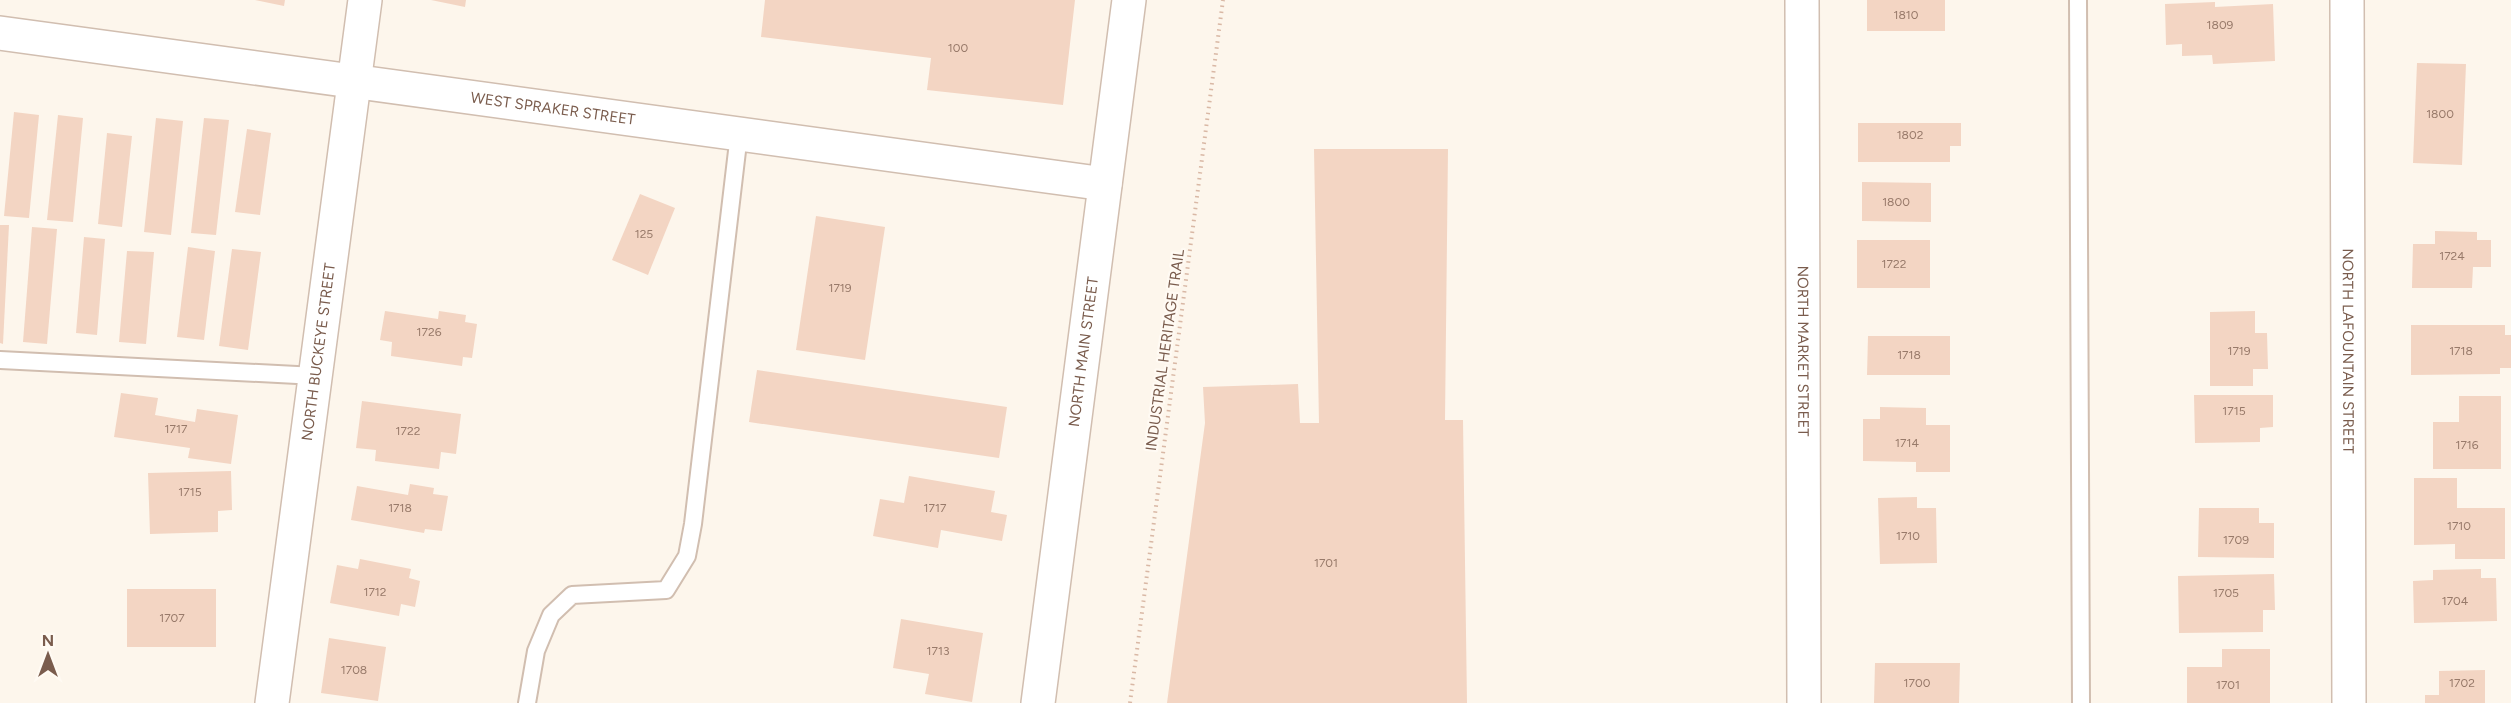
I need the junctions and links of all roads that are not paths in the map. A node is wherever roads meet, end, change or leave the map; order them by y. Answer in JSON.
{"nodes":[{"id":1,"x":365,"y":0,"type":"edge"},
{"id":2,"x":1129,"y":0,"type":"edge"},
{"id":3,"x":1802,"y":0,"type":"edge"},
{"id":4,"x":2078,"y":0,"type":"edge"},
{"id":5,"x":2347,"y":0,"type":"edge"},
{"id":6,"x":0,"y":33,"type":"edge"},
{"id":7,"x":355,"y":80,"type":"junction"},
{"id":8,"x":739,"y":134,"type":"junction"},
{"id":9,"x":1105,"y":184,"type":"junction"},
{"id":10,"x":0,"y":360,"type":"edge"},
{"id":11,"x":316,"y":376,"type":"junction"},
{"id":12,"x":272,"y":703,"type":"edge"},
{"id":13,"x":527,"y":703,"type":"edge"},
{"id":14,"x":1038,"y":703,"type":"edge"},
{"id":15,"x":1804,"y":703,"type":"edge"},
{"id":16,"x":2081,"y":703,"type":"edge"},
{"id":17,"x":2349,"y":703,"type":"edge"}],
"edges":[{"from":1,"to":7,"type":"street","name":"NORTH BUCKEYE STREET"},
{"from":2,"to":9,"type":"street","name":"NORTH MAIN STREET"},
{"from":3,"to":15,"type":"street","name":"NORTH MARKET STREET"},
{"from":4,"to":16,"type":"lane"},
{"from":5,"to":17,"type":"street","name":"NORTH LAFOUNTAIN STREET"},
{"from":6,"to":7,"type":"street","name":"WEST SPRAKER STREET"},
{"from":7,"to":8,"type":"street","name":"WEST SPRAKER STREET"},
{"from":7,"to":11,"type":"street","name":"NORTH BUCKEYE STREET"},
{"from":8,"to":9,"type":"street","name":"WEST SPRAKER STREET"},
{"from":8,"to":13,"type":"lane"},
{"from":9,"to":14,"type":"street","name":"NORTH MAIN STREET"},
{"from":10,"to":11,"type":"lane"},
{"from":11,"to":12,"type":"street","name":"NORTH BUCKEYE STREET"}]}
